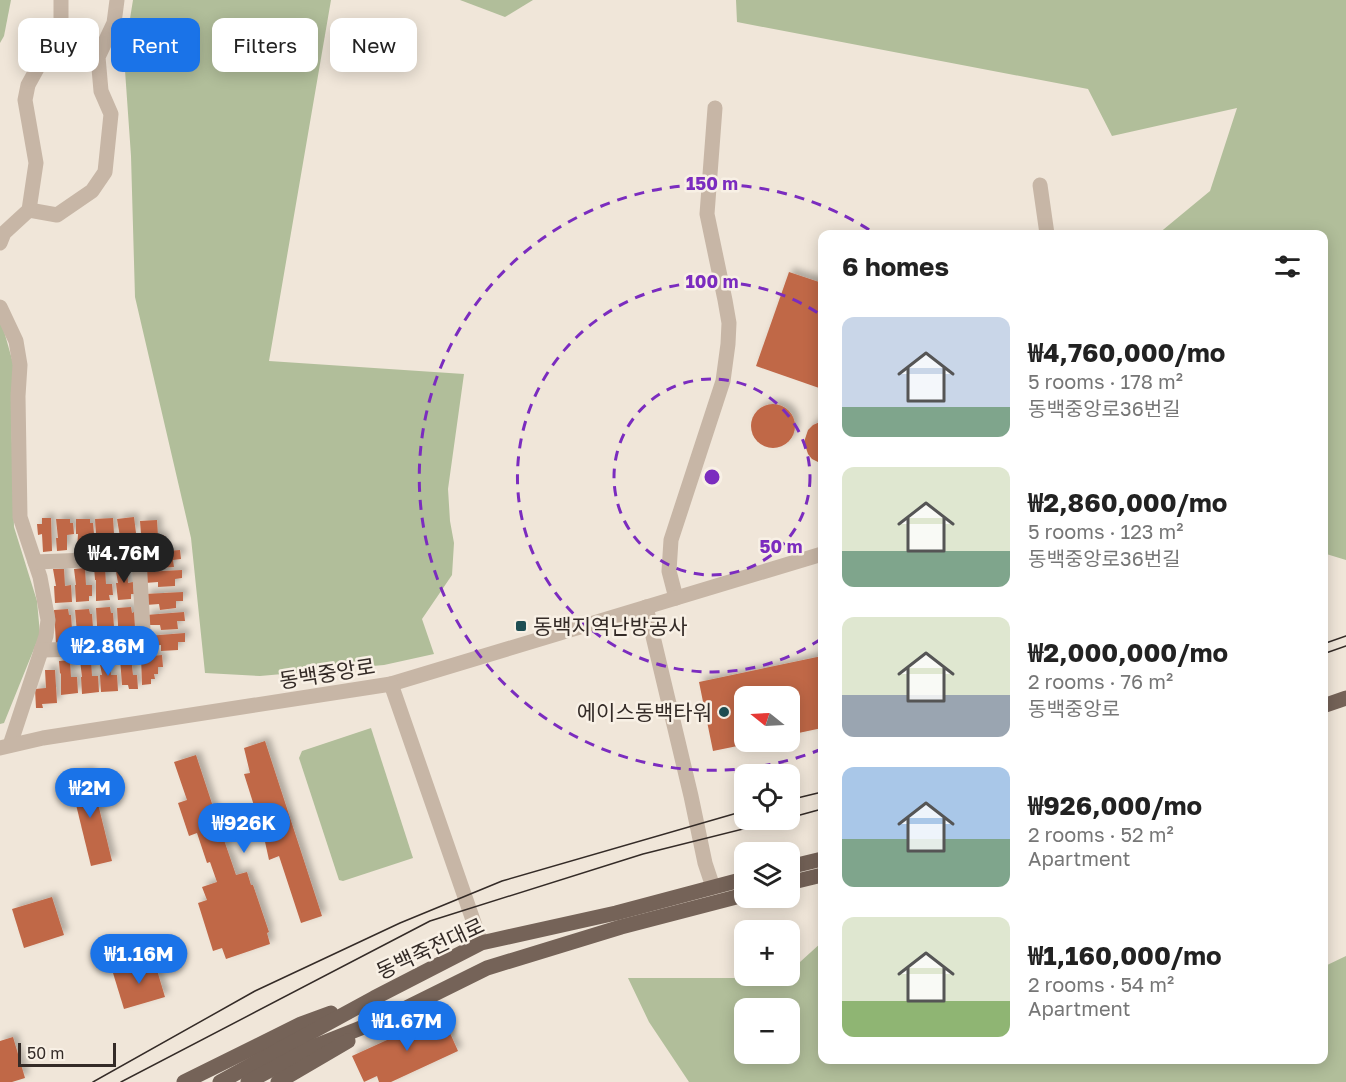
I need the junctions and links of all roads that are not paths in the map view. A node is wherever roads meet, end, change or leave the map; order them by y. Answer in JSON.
{"nodes":[{"id":1,"x":61,"y":0,"type":"edge"},
{"id":2,"x":117,"y":0,"type":"edge"},
{"id":3,"x":715,"y":108,"type":"dead end"},
{"id":4,"x":1040,"y":184,"type":"dead end"},
{"id":5,"x":29,"y":210,"type":"junction"},
{"id":6,"x":1046,"y":230,"type":"edge"},
{"id":7,"x":0,"y":243,"type":"edge"},
{"id":8,"x":0,"y":307,"type":"edge"},
{"id":9,"x":818,"y":555,"type":"edge"},
{"id":10,"x":35,"y":562,"type":"junction"},
{"id":11,"x":676,"y":598,"type":"junction"},
{"id":12,"x":646,"y":607,"type":"junction"},
{"id":13,"x":41,"y":650,"type":"junction"},
{"id":14,"x":391,"y":684,"type":"junction"},
{"id":15,"x":1346,"y":698,"type":"edge"},
{"id":16,"x":1328,"y":704,"type":"edge"},
{"id":17,"x":5,"y":746,"type":"edge"},
{"id":18,"x":818,"y":860,"type":"edge"},
{"id":19,"x":800,"y":864,"type":"edge"},
{"id":20,"x":818,"y":876,"type":"edge"},
{"id":21,"x":800,"y":880,"type":"edge"},
{"id":22,"x":734,"y":882,"type":"edge"},
{"id":23,"x":713,"y":887,"type":"junction"},
{"id":24,"x":734,"y":898,"type":"edge"},
{"id":25,"x":481,"y":943,"type":"junction"},
{"id":26,"x":374,"y":998,"type":"junction"},
{"id":27,"x":386,"y":1018,"type":"junction"},
{"id":28,"x":184,"y":1082,"type":"edge"},
{"id":29,"x":220,"y":1082,"type":"edge"},
{"id":30,"x":248,"y":1082,"type":"edge"},
{"id":31,"x":279,"y":1082,"type":"edge"}],
"edges":[{"from":1,"to":5,"type":"street"},
{"from":2,"to":5,"type":"street"},
{"from":3,"to":11,"type":"street"},
{"from":4,"to":6,"type":"street"},
{"from":5,"to":7,"type":"street"},
{"from":8,"to":10,"type":"street"},
{"from":9,"to":11,"type":"street"},
{"from":10,"to":13,"type":"street"},
{"from":10,"to":13,"type":"street"},
{"from":11,"to":12,"type":"street"},
{"from":12,"to":14,"type":"street"},
{"from":12,"to":23,"type":"street"},
{"from":13,"to":17,"type":"street"},
{"from":14,"to":17,"type":"street","name":"동백중앙로"},
{"from":14,"to":25,"type":"street","name":"동백중앙로"},
{"from":15,"to":16,"type":"main road"},
{"from":18,"to":19,"type":"main road"},
{"from":20,"to":21,"type":"main road"},
{"from":22,"to":23,"type":"main road","name":"동백죽전대로"},
{"from":23,"to":25,"type":"main road","name":"동백죽전대로"},
{"from":24,"to":27,"type":"main road","name":"동백죽전대로"},
{"from":25,"to":26,"type":"main road","name":"동백죽전대로"},
{"from":26,"to":28,"type":"main road"},
{"from":26,"to":29,"type":"main road","name":"동백죽전대로"},
{"from":27,"to":30,"type":"main road","name":"동백죽전대로"},
{"from":27,"to":31,"type":"main road"}]}
